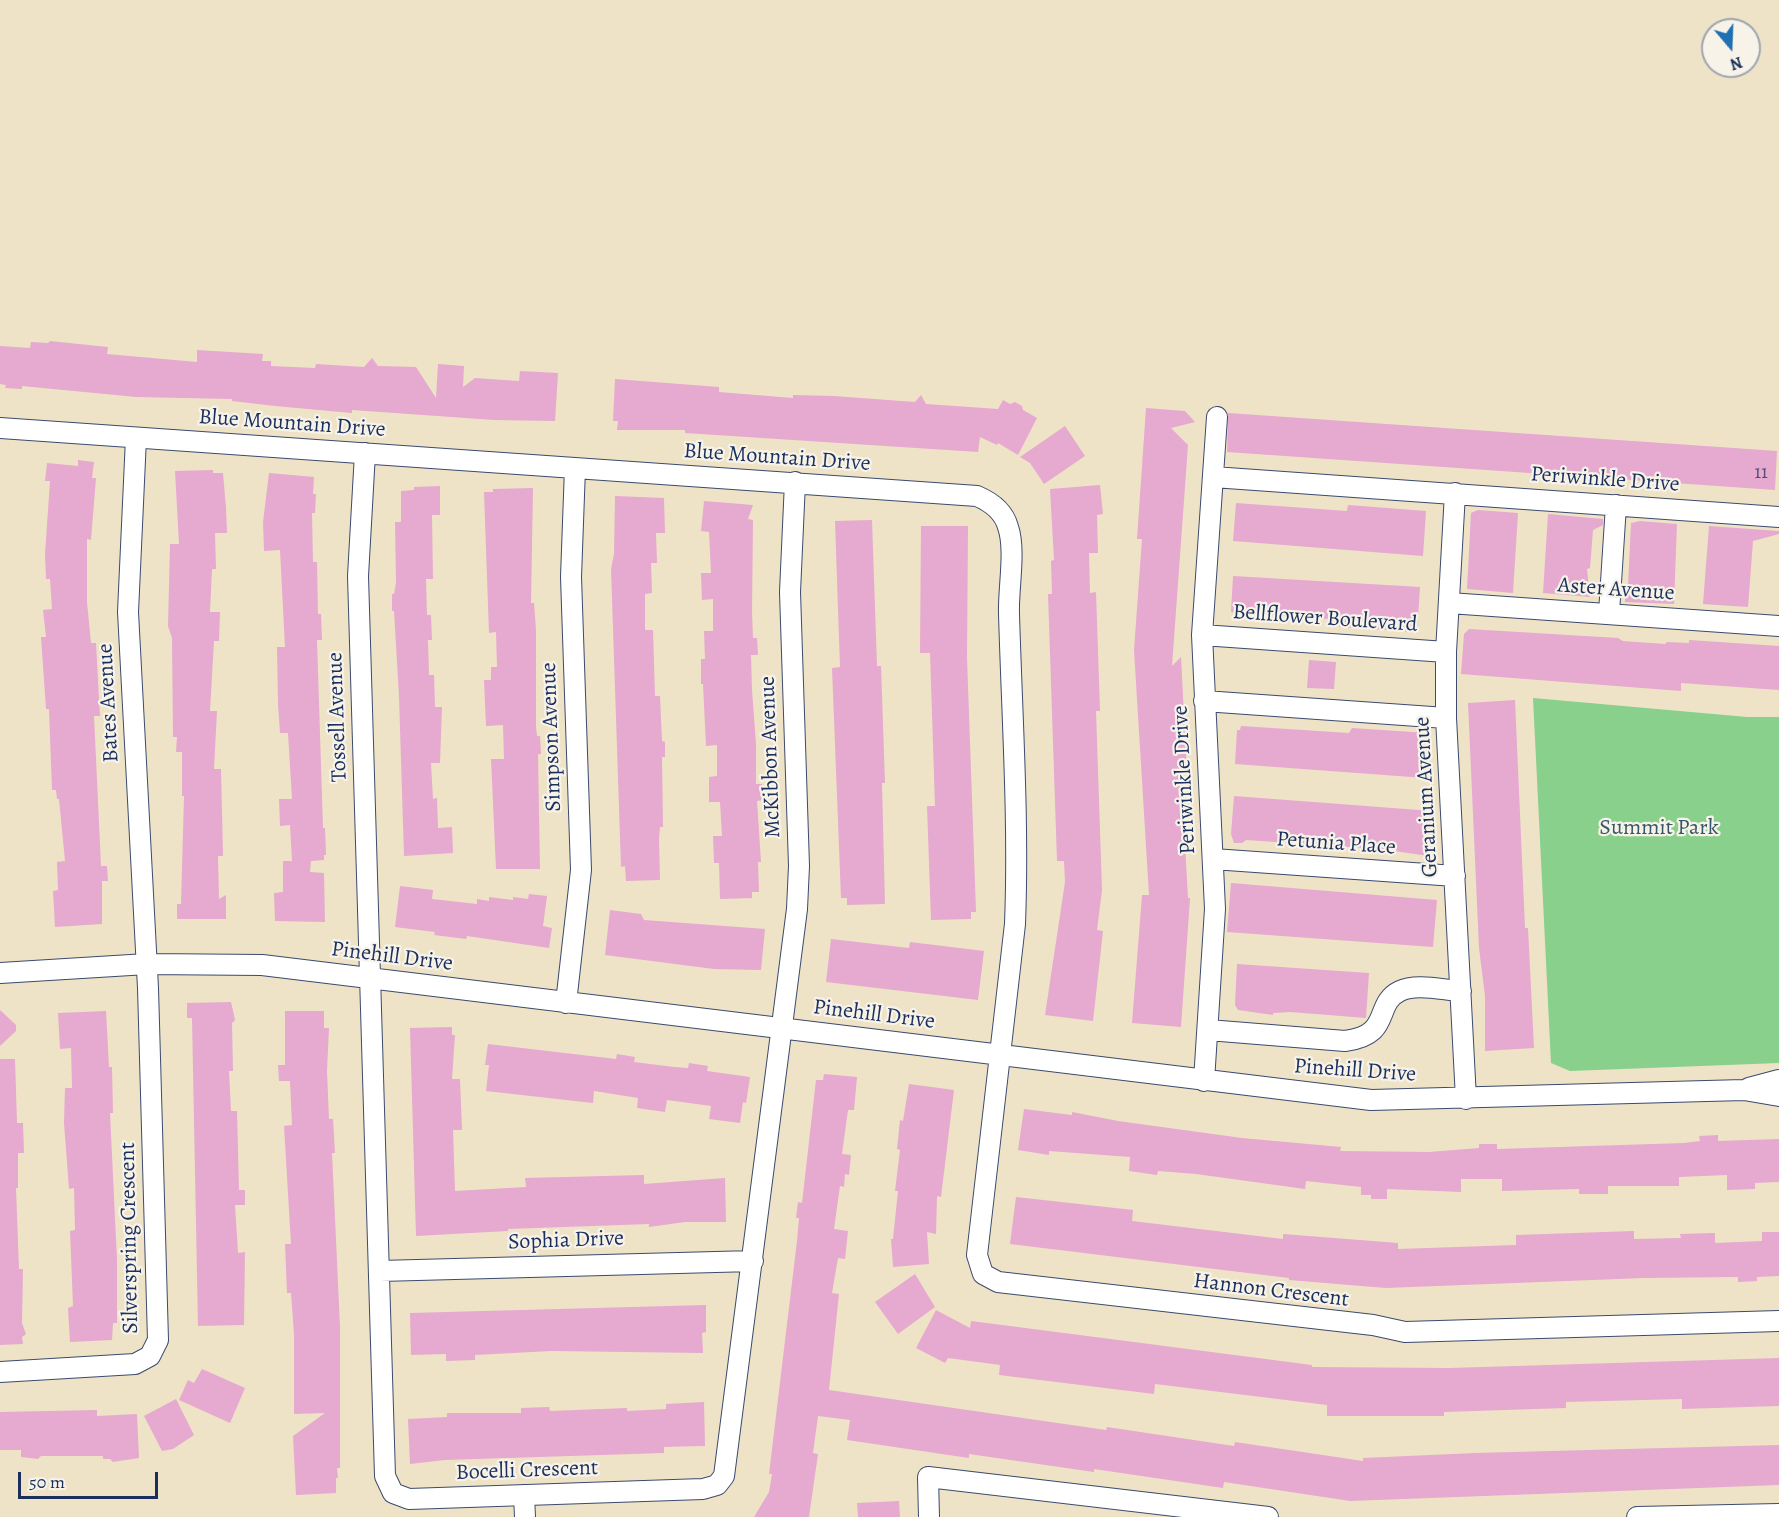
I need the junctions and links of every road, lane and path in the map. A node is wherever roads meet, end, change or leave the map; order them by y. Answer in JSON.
{"nodes":[{"id":1,"x":1216,"y":417,"type":"dead end"},
{"id":2,"x":0,"y":428,"type":"edge"},
{"id":3,"x":136,"y":438,"type":"junction"},
{"id":4,"x":365,"y":453,"type":"junction"},
{"id":5,"x":575,"y":468,"type":"junction"},
{"id":6,"x":1213,"y":477,"type":"junction"},
{"id":7,"x":795,"y":482,"type":"junction"},
{"id":8,"x":1455,"y":493,"type":"junction"},
{"id":9,"x":1616,"y":505,"type":"junction"},
{"id":10,"x":1779,"y":516,"type":"edge"},
{"id":11,"x":1449,"y":603,"type":"junction"},
{"id":12,"x":1609,"y":613,"type":"junction"},
{"id":13,"x":1779,"y":626,"type":"edge"},
{"id":14,"x":1202,"y":634,"type":"junction"},
{"id":15,"x":1446,"y":652,"type":"junction"},
{"id":16,"x":1204,"y":701,"type":"junction"},
{"id":17,"x":1446,"y":718,"type":"junction"},
{"id":18,"x":1213,"y":859,"type":"junction"},
{"id":19,"x":1455,"y":876,"type":"junction"},
{"id":20,"x":147,"y":964,"type":"junction"},
{"id":21,"x":0,"y":973,"type":"edge"},
{"id":22,"x":371,"y":979,"type":"junction"},
{"id":23,"x":1461,"y":991,"type":"junction"},
{"id":24,"x":566,"y":1003,"type":"junction"},
{"id":25,"x":781,"y":1028,"type":"junction"},
{"id":26,"x":1208,"y":1030,"type":"junction"},
{"id":27,"x":998,"y":1055,"type":"junction"},
{"id":28,"x":1779,"y":1080,"type":"edge"},
{"id":29,"x":1204,"y":1081,"type":"junction"},
{"id":30,"x":1744,"y":1090,"type":"junction"},
{"id":31,"x":1779,"y":1096,"type":"edge"},
{"id":32,"x":1466,"y":1099,"type":"junction"},
{"id":33,"x":753,"y":1260,"type":"junction"},
{"id":34,"x":380,"y":1271,"type":"junction"},
{"id":35,"x":1779,"y":1321,"type":"edge"},
{"id":36,"x":0,"y":1372,"type":"edge"},
{"id":37,"x":524,"y":1495,"type":"junction"},
{"id":38,"x":1096,"y":1507,"type":"edge"},
{"id":39,"x":1779,"y":1514,"type":"edge"},
{"id":40,"x":525,"y":1517,"type":"edge"},
{"id":41,"x":929,"y":1517,"type":"edge"},
{"id":42,"x":1265,"y":1517,"type":"edge"},
{"id":43,"x":1637,"y":1517,"type":"edge"}],
"edges":[{"from":1,"to":6,"type":"street","name":"Periwinkle Drive"},
{"from":2,"to":3,"type":"street","name":"Blue Mountain Drive"},
{"from":3,"to":4,"type":"street","name":"Blue Mountain Drive"},
{"from":3,"to":20,"type":"street","name":"Bates Avenue"},
{"from":4,"to":5,"type":"street","name":"Blue Mountain Drive"},
{"from":4,"to":22,"type":"street","name":"Tossell Avenue"},
{"from":5,"to":7,"type":"street","name":"Blue Mountain Drive"},
{"from":5,"to":24,"type":"street","name":"Simpson Avenue"},
{"from":6,"to":8,"type":"street","name":"Periwinkle Drive"},
{"from":6,"to":14,"type":"street","name":"Periwinkle Drive"},
{"from":7,"to":25,"type":"street","name":"McKibbon Avenue"},
{"from":7,"to":27,"type":"street","name":"Blue Mountain Drive"},
{"from":8,"to":9,"type":"street","name":"Periwinkle Drive"},
{"from":8,"to":11,"type":"street","name":"Geranium Avenue"},
{"from":9,"to":10,"type":"street","name":"Periwinkle Drive"},
{"from":9,"to":12,"type":"street"},
{"from":11,"to":12,"type":"street","name":"Aster Avenue"},
{"from":11,"to":15,"type":"street","name":"Geranium Avenue"},
{"from":12,"to":13,"type":"street","name":"Aster Avenue"},
{"from":14,"to":15,"type":"street","name":"Bellflower Boulevard"},
{"from":14,"to":16,"type":"street","name":"Periwinkle Drive"},
{"from":15,"to":17,"type":"street","name":"Geranium Avenue"},
{"from":16,"to":17,"type":"street"},
{"from":16,"to":18,"type":"street","name":"Periwinkle Drive"},
{"from":17,"to":19,"type":"street","name":"Geranium Avenue"},
{"from":18,"to":19,"type":"street","name":"Petunia Place"},
{"from":18,"to":26,"type":"street","name":"Periwinkle Drive"},
{"from":19,"to":23,"type":"street","name":"Geranium Avenue"},
{"from":20,"to":21,"type":"street","name":"Pinehill Drive"},
{"from":20,"to":22,"type":"street","name":"Pinehill Drive"},
{"from":20,"to":36,"type":"street","name":"Silverspring Crescent"},
{"from":22,"to":24,"type":"street","name":"Pinehill Drive"},
{"from":22,"to":34,"type":"street","name":"Bocelli Crescent"},
{"from":23,"to":26,"type":"street"},
{"from":23,"to":32,"type":"street","name":"Geranium Avenue"},
{"from":24,"to":25,"type":"street","name":"Pinehill Drive"},
{"from":25,"to":27,"type":"street","name":"Pinehill Drive"},
{"from":25,"to":33,"type":"street","name":"Bocelli Crescent"},
{"from":26,"to":29,"type":"street","name":"Periwinkle Drive"},
{"from":27,"to":29,"type":"street","name":"Pinehill Drive"},
{"from":27,"to":35,"type":"street","name":"Hannon Crescent"},
{"from":28,"to":30,"type":"street","name":"Pinehill Drive"},
{"from":29,"to":32,"type":"street","name":"Pinehill Drive"},
{"from":30,"to":31,"type":"street","name":"Pinehill Drive"},
{"from":30,"to":32,"type":"street","name":"Pinehill Drive"},
{"from":33,"to":34,"type":"street","name":"Sophia Drive"},
{"from":33,"to":37,"type":"street","name":"Bocelli Crescent"},
{"from":34,"to":37,"type":"street","name":"Bocelli Crescent"},
{"from":37,"to":40,"type":"street"},
{"from":38,"to":41,"type":"street"},
{"from":38,"to":42,"type":"street"},
{"from":39,"to":43,"type":"street"}]}
